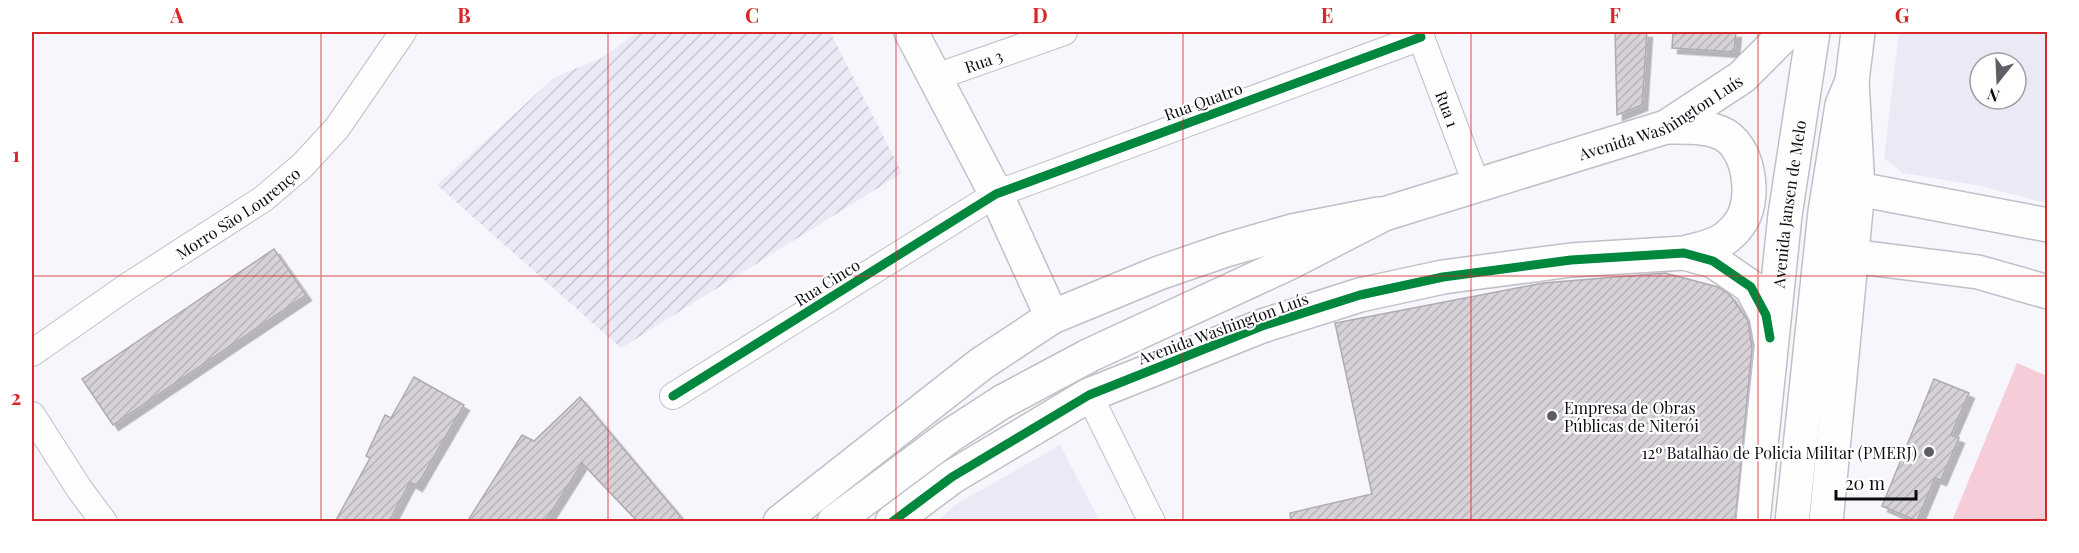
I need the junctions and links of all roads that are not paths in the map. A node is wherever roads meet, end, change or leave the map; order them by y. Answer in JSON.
{"nodes":[{"id":1,"x":403,"y":32,"type":"edge"},
{"id":2,"x":911,"y":32,"type":"edge"},
{"id":3,"x":1064,"y":32,"type":"edge"},
{"id":4,"x":1787,"y":32,"type":"edge"},
{"id":5,"x":1813,"y":32,"type":"edge"},
{"id":6,"x":1858,"y":32,"type":"edge"},
{"id":7,"x":1420,"y":34,"type":"edge"},
{"id":8,"x":936,"y":77,"type":"junction"},
{"id":9,"x":1852,"y":81,"type":"junction"},
{"id":10,"x":1666,"y":127,"type":"junction"},
{"id":11,"x":1477,"y":186,"type":"junction"},
{"id":12,"x":1858,"y":189,"type":"junction"},
{"id":13,"x":996,"y":194,"type":"junction"},
{"id":14,"x":1384,"y":213,"type":"junction"},
{"id":15,"x":2048,"y":225,"type":"edge"},
{"id":16,"x":1684,"y":253,"type":"junction"},
{"id":17,"x":1851,"y":256,"type":"junction"},
{"id":18,"x":2048,"y":292,"type":"edge"},
{"id":19,"x":1052,"y":317,"type":"junction"},
{"id":20,"x":1770,"y":338,"type":"junction"},
{"id":21,"x":32,"y":353,"type":"edge"},
{"id":22,"x":1089,"y":395,"type":"junction"},
{"id":23,"x":673,"y":396,"type":"dead end"},
{"id":24,"x":32,"y":415,"type":"edge"},
{"id":25,"x":104,"y":522,"type":"edge"},
{"id":26,"x":780,"y":522,"type":"edge"},
{"id":27,"x":834,"y":522,"type":"edge"},
{"id":28,"x":892,"y":522,"type":"edge"},
{"id":29,"x":1152,"y":522,"type":"edge"},
{"id":30,"x":1753,"y":522,"type":"edge"},
{"id":31,"x":1792,"y":522,"type":"edge"},
{"id":32,"x":1826,"y":522,"type":"edge"}],
"edges":[{"from":1,"to":21,"type":"street","name":"Morro São Lourenço"},
{"from":2,"to":8,"type":"main road"},
{"from":3,"to":8,"type":"street","name":"Rua 3"},
{"from":4,"to":10,"type":"main road","name":"Avenida Washington Luís"},
{"from":5,"to":20,"type":"main road","name":"Avenida Jansen de Melo"},
{"from":6,"to":9,"type":"main road"},
{"from":7,"to":11,"type":"street","name":"Rua 1"},
{"from":7,"to":13,"type":"street","name":"Rua Quatro"},
{"from":8,"to":13,"type":"main road"},
{"from":9,"to":12,"type":"main road"},
{"from":9,"to":31,"type":"main road"},
{"from":10,"to":11,"type":"main road","name":"Avenida Washington Luís"},
{"from":10,"to":16,"type":"main road"},
{"from":11,"to":14,"type":"main road","name":"Avenida Washington Luís"},
{"from":12,"to":15,"type":"main road"},
{"from":12,"to":17,"type":"main road"},
{"from":13,"to":19,"type":"main road"},
{"from":13,"to":23,"type":"street","name":"Rua Cinco"},
{"from":14,"to":19,"type":"main road","name":"Avenida Washington Luís"},
{"from":14,"to":27,"type":"main road"},
{"from":16,"to":20,"type":"main road","name":"Avenida Washington Luís"},
{"from":16,"to":22,"type":"main road","name":"Avenida Washington Luís"},
{"from":17,"to":18,"type":"main road"},
{"from":17,"to":32,"type":"main road"},
{"from":19,"to":26,"type":"main road","name":"Avenida Washington Luís"},
{"from":20,"to":30,"type":"main road","name":"Avenida Jansen de Melo"},
{"from":22,"to":28,"type":"main road","name":"Avenida Washington Luís"},
{"from":22,"to":29,"type":"street"},
{"from":24,"to":25,"type":"street"}]}
